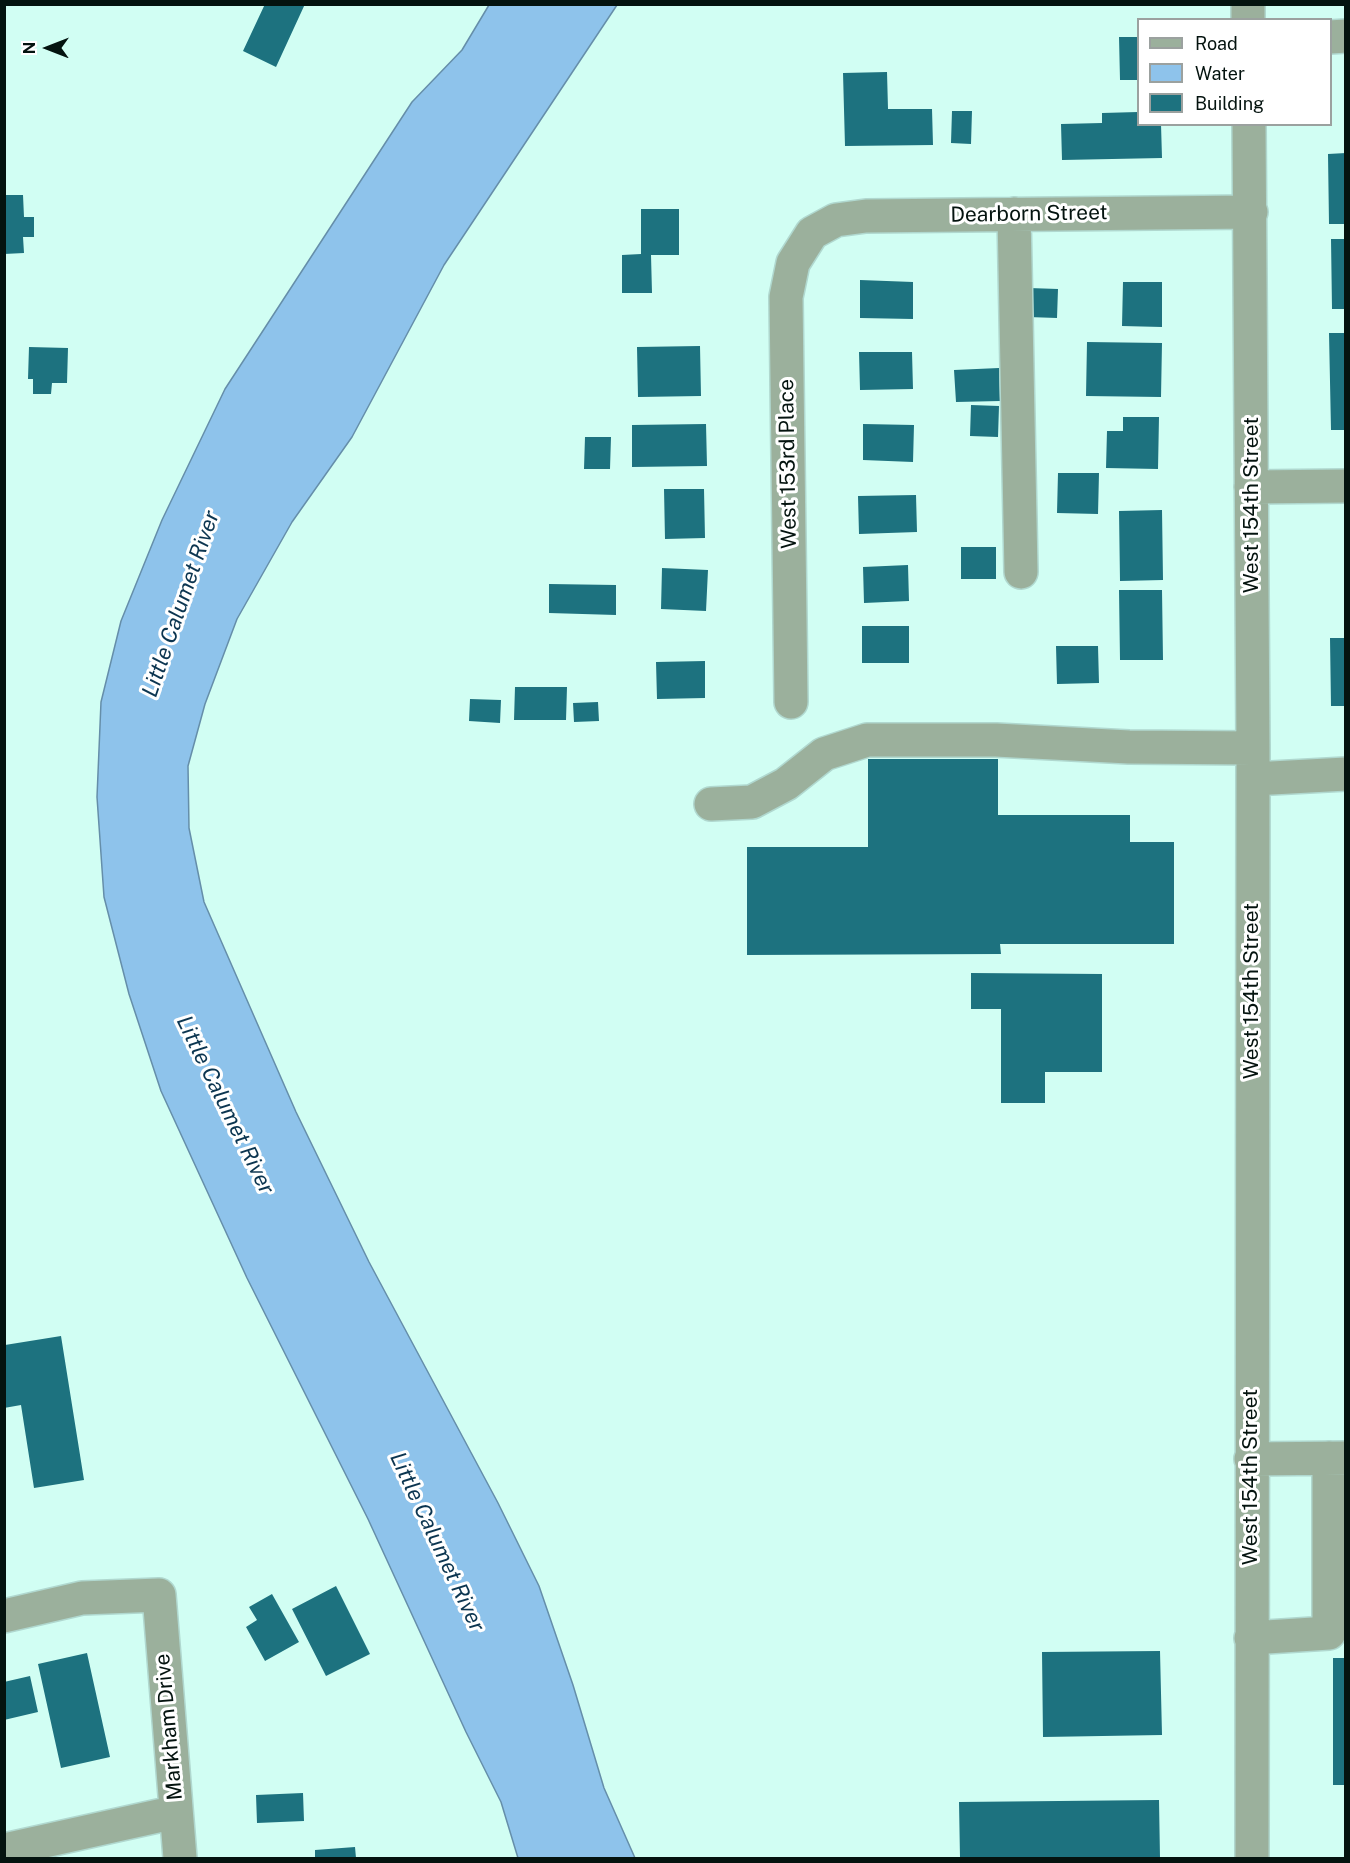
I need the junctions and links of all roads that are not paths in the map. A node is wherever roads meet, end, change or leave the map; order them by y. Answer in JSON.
{"nodes":[{"id":1,"x":1249,"y":126,"type":"edge"},
{"id":2,"x":1251,"y":212,"type":"junction"},
{"id":3,"x":1014,"y":214,"type":"junction"},
{"id":4,"x":812,"y":234,"type":"joint"},
{"id":5,"x":1346,"y":486,"type":"edge"},
{"id":6,"x":1251,"y":487,"type":"junction"},
{"id":7,"x":1021,"y":572,"type":"dead end"},
{"id":8,"x":791,"y":702,"type":"dead end"},
{"id":9,"x":1253,"y":763,"type":"junction"},
{"id":10,"x":1346,"y":774,"type":"edge"},
{"id":11,"x":711,"y":804,"type":"dead end"},
{"id":12,"x":1337,"y":1458,"type":"edge"},
{"id":13,"x":1251,"y":1459,"type":"junction"},
{"id":14,"x":4,"y":1616,"type":"edge"},
{"id":15,"x":1251,"y":1638,"type":"junction"},
{"id":16,"x":176,"y":1812,"type":"junction"},
{"id":17,"x":4,"y":1850,"type":"edge"},
{"id":18,"x":180,"y":1858,"type":"edge"},
{"id":19,"x":1252,"y":1858,"type":"edge"}],
"edges":[{"from":1,"to":2,"type":"street","name":"West 154th Street"},
{"from":2,"to":3,"type":"street","name":"Dearborn Street"},
{"from":2,"to":6,"type":"street","name":"West 154th Street"},
{"from":3,"to":4,"type":"street","name":"Dearborn Street"},
{"from":3,"to":7,"type":"street"},
{"from":4,"to":8,"type":"street","name":"West 153rd Place"},
{"from":5,"to":6,"type":"street"},
{"from":6,"to":9,"type":"street","name":"West 154th Street"},
{"from":9,"to":10,"type":"street"},
{"from":9,"to":11,"type":"street"},
{"from":9,"to":13,"type":"street","name":"West 154th Street"},
{"from":12,"to":13,"type":"street"},
{"from":12,"to":15,"type":"street"},
{"from":13,"to":15,"type":"street","name":"West 154th Street"},
{"from":14,"to":16,"type":"street","name":"Markham Drive"},
{"from":15,"to":19,"type":"street","name":"West 154th Street"},
{"from":16,"to":17,"type":"street"},
{"from":16,"to":18,"type":"street","name":"Markham Drive"}]}
